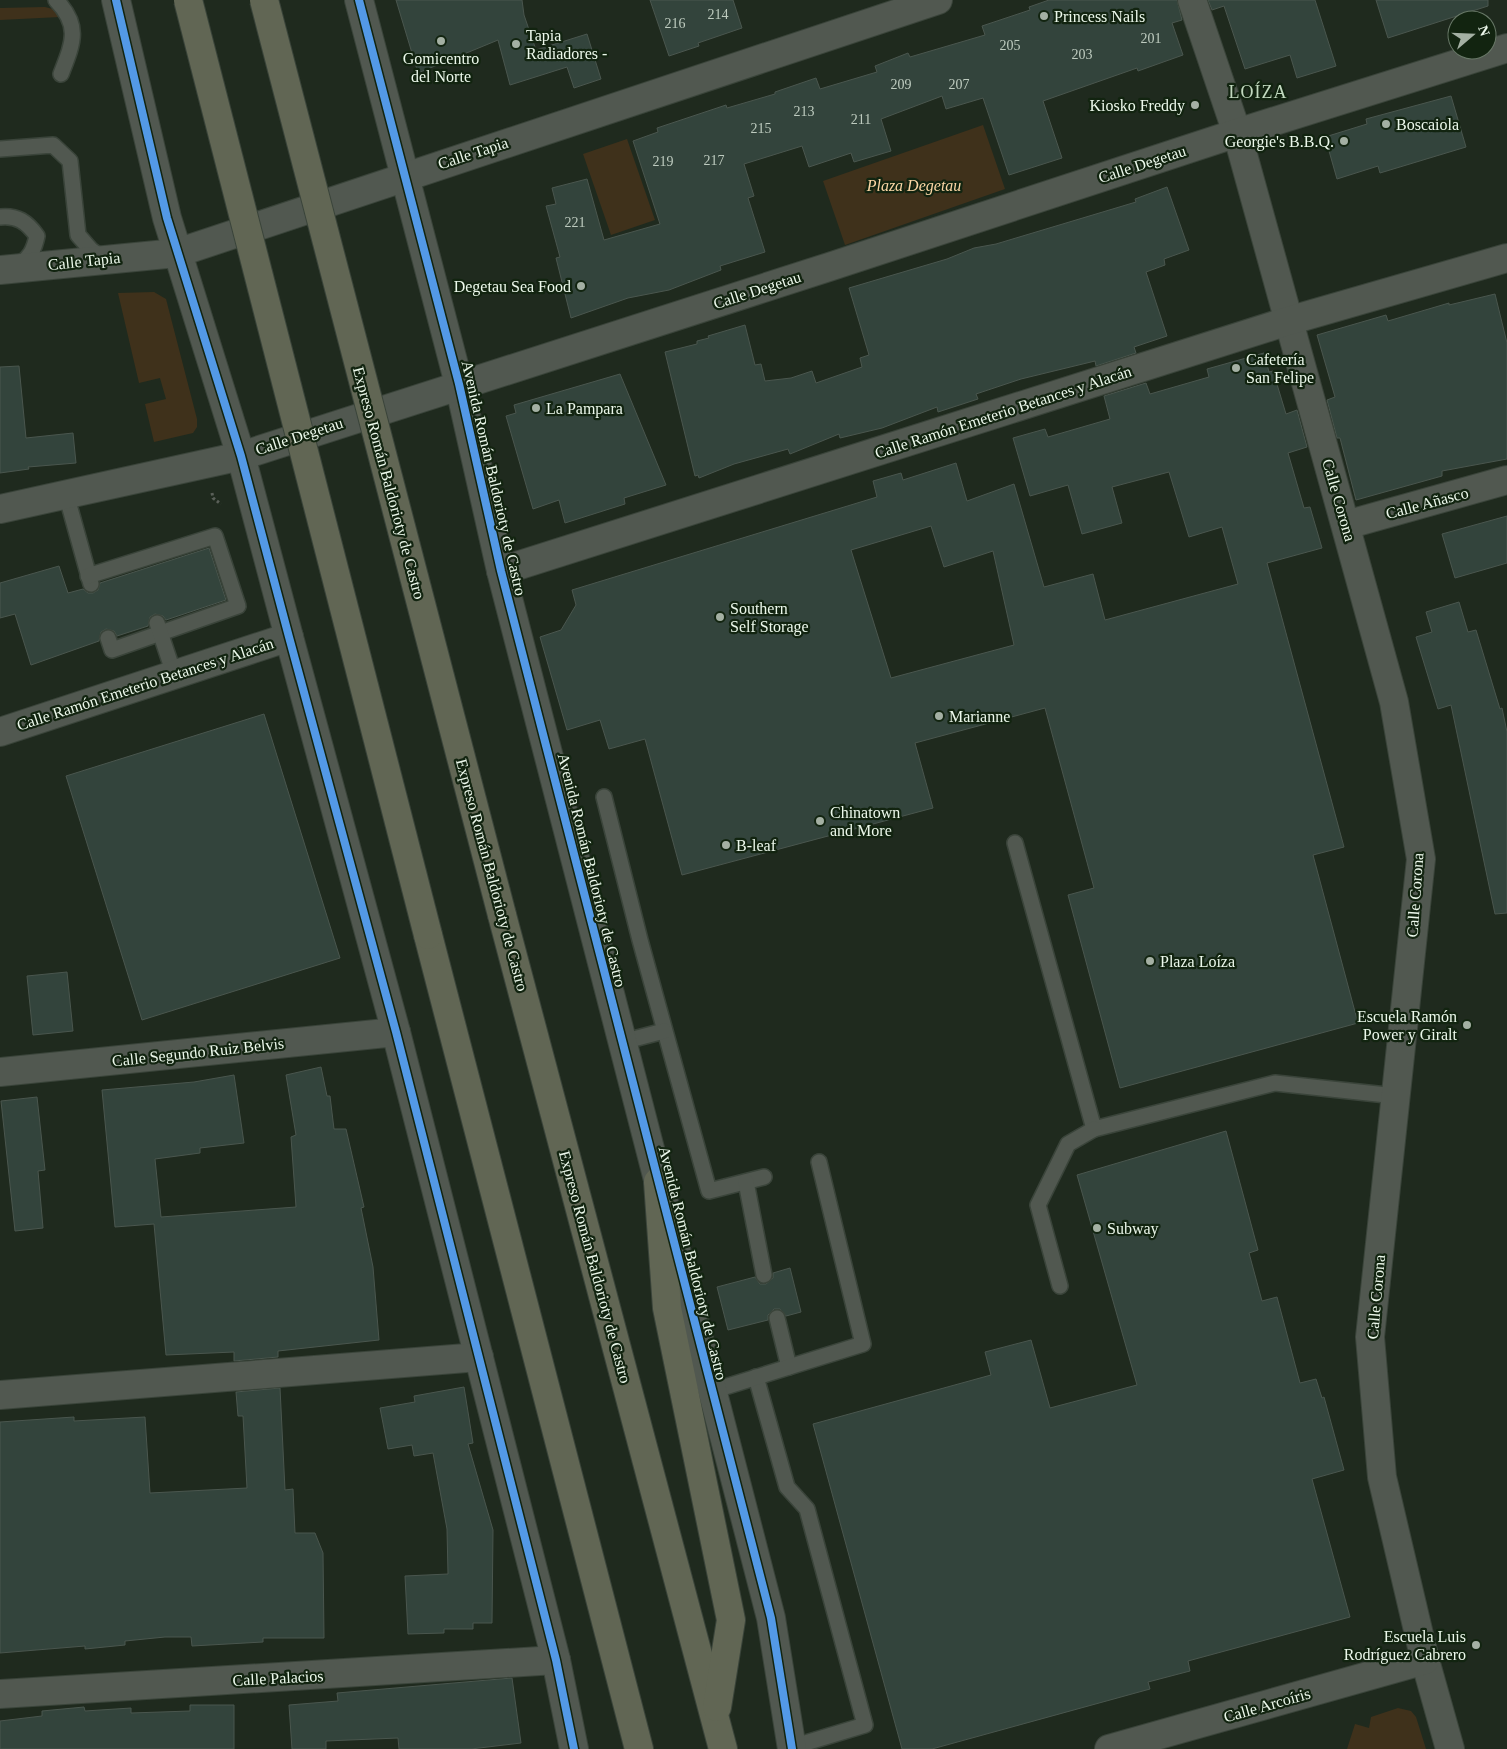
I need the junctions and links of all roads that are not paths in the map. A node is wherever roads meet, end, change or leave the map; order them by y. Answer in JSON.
{"nodes":[{"id":1,"x":56,"y":0,"type":"edge"},
{"id":2,"x":116,"y":0,"type":"edge"},
{"id":3,"x":188,"y":0,"type":"edge"},
{"id":4,"x":264,"y":0,"type":"edge"},
{"id":5,"x":359,"y":0,"type":"edge"},
{"id":6,"x":938,"y":0,"type":"edge"},
{"id":7,"x":1192,"y":0,"type":"edge"},
{"id":8,"x":1507,"y":48,"type":"edge"},
{"id":9,"x":61,"y":74,"type":"dead end"},
{"id":10,"x":1237,"y":133,"type":"junction"},
{"id":11,"x":0,"y":149,"type":"edge"},
{"id":12,"x":406,"y":175,"type":"junction"},
{"id":13,"x":0,"y":217,"type":"edge"},
{"id":14,"x":177,"y":253,"type":"junction"},
{"id":15,"x":1507,"y":258,"type":"edge"},
{"id":16,"x":104,"y":259,"type":"junction"},
{"id":17,"x":7,"y":270,"type":"edge"},
{"id":18,"x":1288,"y":321,"type":"junction"},
{"id":19,"x":459,"y":384,"type":"junction"},
{"id":20,"x":240,"y":456,"type":"junction"},
{"id":21,"x":1507,"y":480,"type":"edge"},
{"id":22,"x":66,"y":494,"type":"junction"},
{"id":23,"x":0,"y":509,"type":"edge"},
{"id":24,"x":1346,"y":525,"type":"junction"},
{"id":25,"x":501,"y":571,"type":"junction"},
{"id":26,"x":158,"y":628,"type":"junction"},
{"id":27,"x":289,"y":636,"type":"junction"},
{"id":28,"x":108,"y":638,"type":"dead end"},
{"id":29,"x":174,"y":674,"type":"junction"},
{"id":30,"x":0,"y":732,"type":"edge"},
{"id":31,"x":604,"y":797,"type":"dead end"},
{"id":32,"x":1015,"y":843,"type":"dead end"},
{"id":33,"x":664,"y":1031,"type":"junction"},
{"id":34,"x":396,"y":1032,"type":"junction"},
{"id":35,"x":622,"y":1042,"type":"junction"},
{"id":36,"x":0,"y":1072,"type":"edge"},
{"id":37,"x":1396,"y":1096,"type":"junction"},
{"id":38,"x":1094,"y":1129,"type":"junction"},
{"id":39,"x":818,"y":1162,"type":"dead end"},
{"id":40,"x":764,"y":1177,"type":"dead end"},
{"id":41,"x":658,"y":1182,"type":"junction"},
{"id":42,"x":746,"y":1182,"type":"junction"},
{"id":43,"x":764,"y":1275,"type":"dead end"},
{"id":44,"x":1060,"y":1286,"type":"dead end"},
{"id":45,"x":777,"y":1318,"type":"dead end"},
{"id":46,"x":479,"y":1356,"type":"junction"},
{"id":47,"x":789,"y":1367,"type":"junction"},
{"id":48,"x":756,"y":1377,"type":"junction"},
{"id":49,"x":712,"y":1391,"type":"junction"},
{"id":50,"x":0,"y":1395,"type":"edge"},
{"id":51,"x":556,"y":1660,"type":"junction"},
{"id":52,"x":1425,"y":1660,"type":"junction"},
{"id":53,"x":0,"y":1694,"type":"edge"},
{"id":54,"x":716,"y":1718,"type":"junction"},
{"id":55,"x":792,"y":1748,"type":"edge"},
{"id":56,"x":574,"y":1749,"type":"edge"},
{"id":57,"x":639,"y":1749,"type":"edge"},
{"id":58,"x":723,"y":1749,"type":"edge"},
{"id":59,"x":1109,"y":1749,"type":"edge"},
{"id":60,"x":1450,"y":1749,"type":"edge"}],
"edges":[{"from":1,"to":9,"type":"lane"},
{"from":2,"to":14,"type":"street"},
{"from":3,"to":57,"type":"highway","bridge":true},
{"from":4,"to":54,"type":"highway","name":"Expreso Román Baldorioty de Castro","bridge":true},
{"from":5,"to":12,"type":"street","name":"Avenida Román Baldorioty de Castro"},
{"from":6,"to":12,"type":"street","name":"Calle Tapia"},
{"from":7,"to":10,"type":"street","name":"Calle Corona"},
{"from":8,"to":10,"type":"street","name":"Calle Degetau"},
{"from":10,"to":18,"type":"street","name":"Calle Corona"},
{"from":10,"to":19,"type":"street","name":"Calle Degetau"},
{"from":11,"to":16,"type":"lane"},
{"from":12,"to":14,"type":"street","name":"Calle Tapia"},
{"from":12,"to":19,"type":"street","name":"Avenida Román Baldorioty de Castro"},
{"from":13,"to":17,"type":"lane"},
{"from":14,"to":16,"type":"street","name":"Calle Tapia"},
{"from":14,"to":20,"type":"street"},
{"from":15,"to":18,"type":"street","name":"Calle Ramón Emeterio Betances y Alacán"},
{"from":16,"to":17,"type":"street","name":"Calle Tapia"},
{"from":18,"to":24,"type":"street","name":"Calle Corona"},
{"from":18,"to":25,"type":"street","name":"Calle Ramón Emeterio Betances y Alacán"},
{"from":19,"to":20,"type":"street","name":"Calle Degetau"},
{"from":19,"to":25,"type":"street","name":"Avenida Román Baldorioty de Castro"},
{"from":20,"to":22,"type":"street","name":"Calle Degetau"},
{"from":20,"to":27,"type":"street"},
{"from":21,"to":24,"type":"street","name":"Calle Añasco"},
{"from":22,"to":23,"type":"street","name":"Calle Degetau"},
{"from":22,"to":26,"type":"lane"},
{"from":24,"to":37,"type":"street","name":"Calle Corona"},
{"from":25,"to":35,"type":"street","name":"Avenida Román Baldorioty de Castro"},
{"from":26,"to":28,"type":"lane"},
{"from":26,"to":29,"type":"lane"},
{"from":27,"to":29,"type":"street","name":"Calle Ramón Emeterio Betances y Alacán"},
{"from":27,"to":34,"type":"street"},
{"from":29,"to":30,"type":"street","name":"Calle Ramón Emeterio Betances y Alacán"},
{"from":31,"to":33,"type":"lane"},
{"from":32,"to":38,"type":"lane"},
{"from":33,"to":35,"type":"lane"},
{"from":33,"to":42,"type":"lane"},
{"from":34,"to":36,"type":"street","name":"Calle Segundo Ruiz Belvis"},
{"from":34,"to":46,"type":"street"},
{"from":35,"to":41,"type":"street","name":"Avenida Román Baldorioty de Castro"},
{"from":37,"to":38,"type":"lane"},
{"from":37,"to":52,"type":"street","name":"Calle Corona"},
{"from":38,"to":44,"type":"lane"},
{"from":39,"to":47,"type":"lane"},
{"from":40,"to":42,"type":"lane"},
{"from":41,"to":49,"type":"street","name":"Avenida Román Baldorioty de Castro"},
{"from":41,"to":54,"type":"highway"},
{"from":42,"to":43,"type":"lane"},
{"from":45,"to":47,"type":"lane"},
{"from":46,"to":50,"type":"street"},
{"from":46,"to":51,"type":"street"},
{"from":47,"to":48,"type":"lane"},
{"from":48,"to":49,"type":"lane"},
{"from":48,"to":55,"type":"lane"},
{"from":49,"to":55,"type":"street","name":"Avenida Román Baldorioty de Castro"},
{"from":51,"to":53,"type":"street","name":"Calle Palacios"},
{"from":51,"to":56,"type":"street"},
{"from":52,"to":59,"type":"street","name":"Calle Arcoíris"},
{"from":52,"to":60,"type":"street","name":"Calle Corona"},
{"from":54,"to":58,"type":"highway","name":"Expreso Román Baldorioty de Castro"}]}
